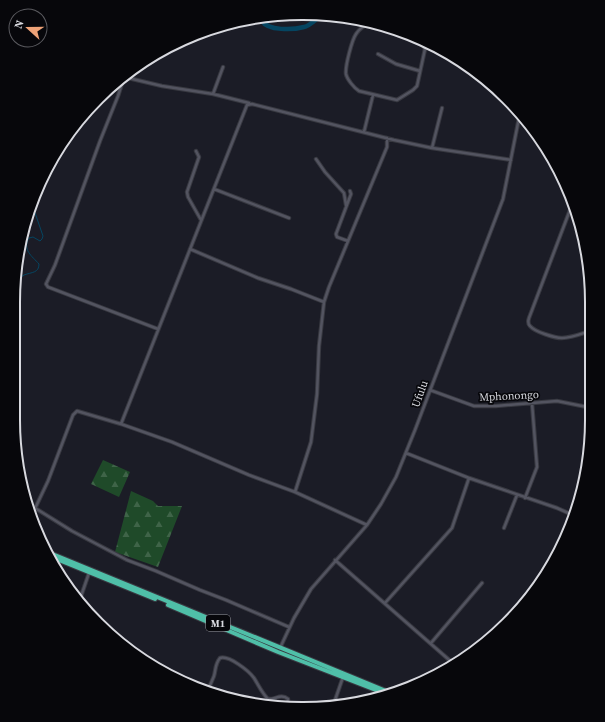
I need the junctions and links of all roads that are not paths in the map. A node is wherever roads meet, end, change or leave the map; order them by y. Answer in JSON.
{"nodes":[{"id":1,"x":364,"y":27,"type":"edge"},
{"id":2,"x":424,"y":48,"type":"edge"},
{"id":3,"x":378,"y":54,"type":"dead end"},
{"id":4,"x":222,"y":67,"type":"dead end"},
{"id":5,"x":420,"y":71,"type":"junction"},
{"id":6,"x":130,"y":79,"type":"edge"},
{"id":7,"x":121,"y":86,"type":"edge"},
{"id":8,"x":214,"y":94,"type":"junction"},
{"id":9,"x":373,"y":95,"type":"junction"},
{"id":10,"x":250,"y":103,"type":"junction"},
{"id":11,"x":442,"y":108,"type":"dead end"},
{"id":12,"x":520,"y":122,"type":"edge"},
{"id":13,"x":364,"y":132,"type":"junction"},
{"id":14,"x":387,"y":138,"type":"junction"},
{"id":15,"x":394,"y":140,"type":"junction"},
{"id":16,"x":386,"y":147,"type":"junction"},
{"id":17,"x":432,"y":148,"type":"junction"},
{"id":18,"x":196,"y":151,"type":"dead end"},
{"id":19,"x":316,"y":159,"type":"dead end"},
{"id":20,"x":511,"y":160,"type":"junction"},
{"id":21,"x":214,"y":189,"type":"junction"},
{"id":22,"x":350,"y":191,"type":"dead end"},
{"id":23,"x":346,"y":205,"type":"junction"},
{"id":24,"x":570,"y":211,"type":"edge"},
{"id":25,"x":289,"y":218,"type":"dead end"},
{"id":26,"x":201,"y":221,"type":"junction"},
{"id":27,"x":348,"y":241,"type":"junction"},
{"id":28,"x":190,"y":249,"type":"junction"},
{"id":29,"x":324,"y":302,"type":"junction"},
{"id":30,"x":158,"y":329,"type":"junction"},
{"id":31,"x":585,"y":332,"type":"edge"},
{"id":32,"x":430,"y":390,"type":"junction"},
{"id":33,"x":532,"y":403,"type":"junction"},
{"id":34,"x":585,"y":407,"type":"edge"},
{"id":35,"x":121,"y":424,"type":"junction"},
{"id":36,"x":406,"y":453,"type":"junction"},
{"id":37,"x":469,"y":478,"type":"junction"},
{"id":38,"x":295,"y":492,"type":"junction"},
{"id":39,"x":517,"y":495,"type":"junction"},
{"id":40,"x":525,"y":498,"type":"junction"},
{"id":41,"x":35,"y":508,"type":"joint"},
{"id":42,"x":569,"y":513,"type":"edge"},
{"id":43,"x":367,"y":524,"type":"junction"},
{"id":44,"x":504,"y":528,"type":"dead end"},
{"id":45,"x":55,"y":555,"type":"edge"},
{"id":46,"x":57,"y":559,"type":"edge"},
{"id":47,"x":335,"y":560,"type":"junction"},
{"id":48,"x":89,"y":573,"type":"junction"},
{"id":49,"x":482,"y":583,"type":"dead end"},
{"id":50,"x":81,"y":595,"type":"edge"},
{"id":51,"x":385,"y":603,"type":"junction"},
{"id":52,"x":289,"y":627,"type":"junction"},
{"id":53,"x":430,"y":644,"type":"junction"},
{"id":54,"x":279,"y":650,"type":"junction"},
{"id":55,"x":449,"y":660,"type":"edge"},
{"id":56,"x":343,"y":677,"type":"junction"},
{"id":57,"x":210,"y":686,"type":"edge"},
{"id":58,"x":383,"y":690,"type":"edge"},
{"id":59,"x":379,"y":691,"type":"edge"},
{"id":60,"x":335,"y":700,"type":"edge"},
{"id":61,"x":288,"y":701,"type":"edge"}],
"edges":[{"from":1,"to":9,"type":"street"},
{"from":2,"to":5,"type":"street"},
{"from":3,"to":5,"type":"street"},
{"from":4,"to":8,"type":"street"},
{"from":5,"to":9,"type":"street"},
{"from":6,"to":8,"type":"street"},
{"from":7,"to":30,"type":"street"},
{"from":8,"to":10,"type":"street"},
{"from":9,"to":13,"type":"street"},
{"from":10,"to":13,"type":"street"},
{"from":10,"to":21,"type":"street"},
{"from":11,"to":17,"type":"street"},
{"from":12,"to":20,"type":"street","name":"Ufulu"},
{"from":13,"to":14,"type":"street"},
{"from":14,"to":15,"type":"street"},
{"from":14,"to":16,"type":"street"},
{"from":15,"to":16,"type":"street"},
{"from":15,"to":17,"type":"street"},
{"from":16,"to":27,"type":"street"},
{"from":17,"to":20,"type":"street"},
{"from":18,"to":26,"type":"street"},
{"from":19,"to":23,"type":"street"},
{"from":20,"to":32,"type":"street","name":"Ufulu"},
{"from":21,"to":25,"type":"street"},
{"from":21,"to":26,"type":"street"},
{"from":22,"to":23,"type":"street"},
{"from":23,"to":27,"type":"street"},
{"from":24,"to":31,"type":"street"},
{"from":26,"to":28,"type":"street"},
{"from":27,"to":29,"type":"street"},
{"from":28,"to":29,"type":"street"},
{"from":28,"to":30,"type":"street"},
{"from":29,"to":38,"type":"street"},
{"from":30,"to":35,"type":"street"},
{"from":32,"to":33,"type":"street","name":"Mphonongo"},
{"from":32,"to":36,"type":"street","name":"Ufulu"},
{"from":33,"to":34,"type":"street","name":"Mphonongo"},
{"from":33,"to":40,"type":"street"},
{"from":35,"to":38,"type":"street"},
{"from":35,"to":41,"type":"street"},
{"from":36,"to":37,"type":"street"},
{"from":36,"to":43,"type":"street","name":"Ufulu"},
{"from":37,"to":39,"type":"street"},
{"from":37,"to":51,"type":"street"},
{"from":38,"to":43,"type":"street"},
{"from":39,"to":40,"type":"street"},
{"from":39,"to":44,"type":"street"},
{"from":40,"to":42,"type":"street"},
{"from":41,"to":52,"type":"street"},
{"from":43,"to":47,"type":"street","name":"Ufulu"},
{"from":45,"to":54,"type":"highway","number":"M1"},
{"from":46,"to":48,"type":"highway","number":"M1"},
{"from":47,"to":51,"type":"street"},
{"from":47,"to":52,"type":"street","name":"Ufulu"},
{"from":48,"to":50,"type":"street"},
{"from":48,"to":54,"type":"highway","number":"M1"},
{"from":49,"to":53,"type":"street"},
{"from":51,"to":53,"type":"street"},
{"from":52,"to":54,"type":"street","name":"Ufulu"},
{"from":53,"to":55,"type":"street"},
{"from":54,"to":56,"type":"highway","number":"M1"},
{"from":54,"to":58,"type":"highway","number":"M1"},
{"from":56,"to":59,"type":"highway","number":"M1"},
{"from":56,"to":60,"type":"street"},
{"from":57,"to":61,"type":"street"}]}
